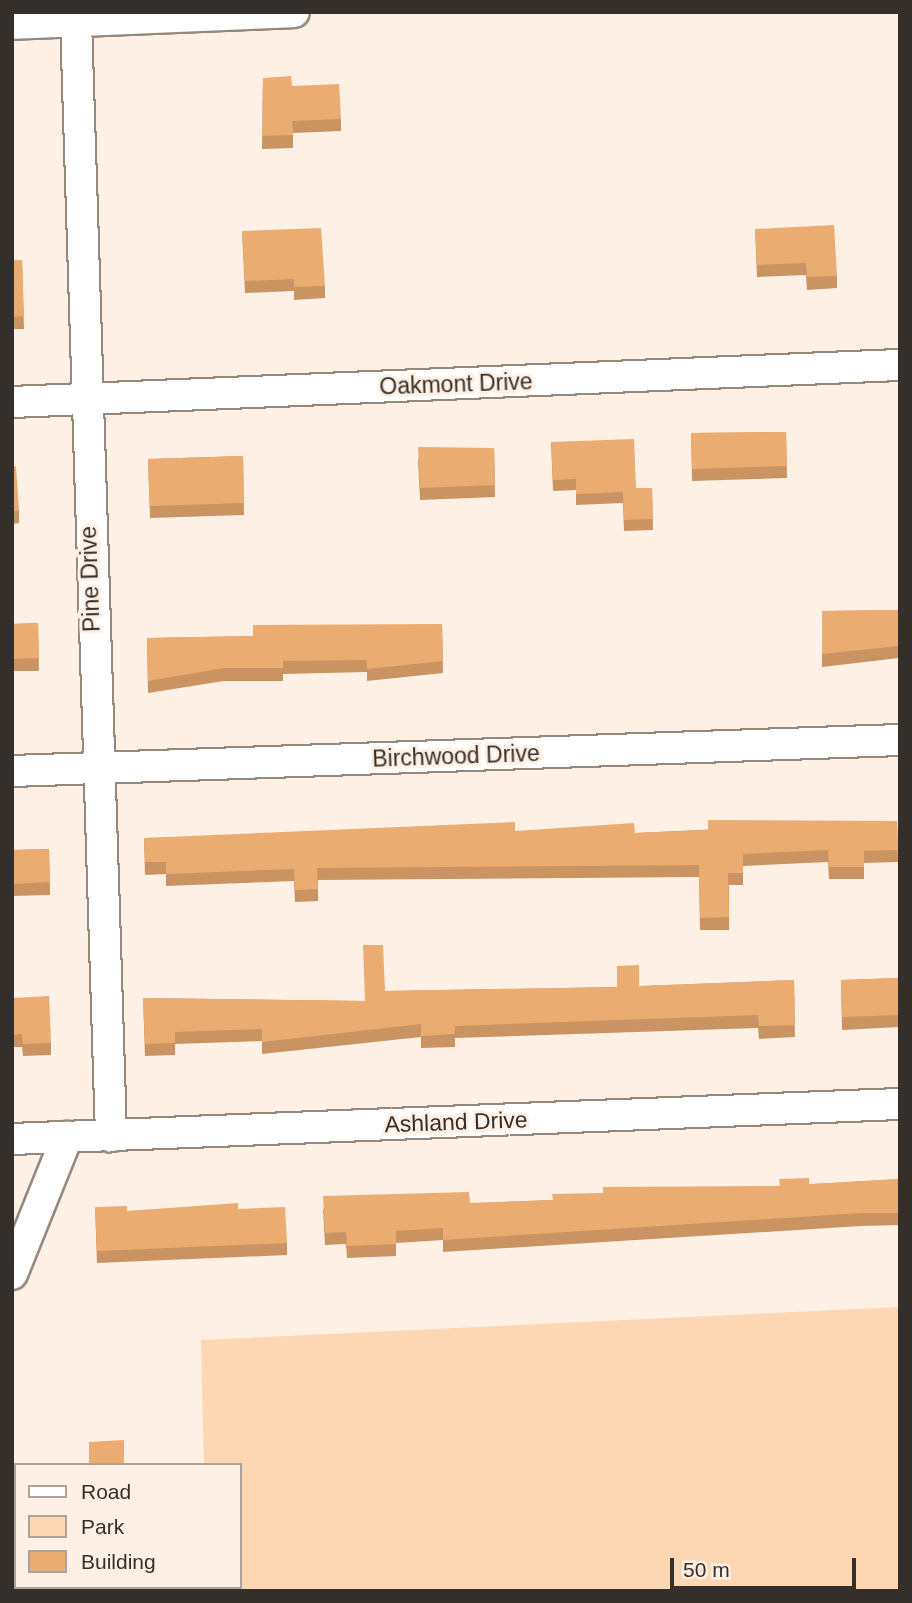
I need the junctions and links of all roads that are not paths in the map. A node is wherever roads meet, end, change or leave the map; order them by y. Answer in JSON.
{"nodes":[{"id":1,"x":294,"y":12,"type":"edge"},
{"id":2,"x":76,"y":21,"type":"junction"},
{"id":3,"x":12,"y":24,"type":"edge"},
{"id":4,"x":900,"y":365,"type":"edge"},
{"id":5,"x":85,"y":400,"type":"junction"},
{"id":6,"x":12,"y":402,"type":"edge"},
{"id":7,"x":900,"y":740,"type":"edge"},
{"id":8,"x":99,"y":769,"type":"junction"},
{"id":9,"x":12,"y":771,"type":"edge"},
{"id":10,"x":900,"y":1104,"type":"edge"},
{"id":11,"x":111,"y":1136,"type":"junction"},
{"id":12,"x":66,"y":1137,"type":"junction"},
{"id":13,"x":12,"y":1139,"type":"edge"},
{"id":14,"x":12,"y":1274,"type":"edge"}],
"edges":[{"from":1,"to":2,"type":"street"},
{"from":2,"to":3,"type":"street"},
{"from":2,"to":5,"type":"street","name":"Pine Drive"},
{"from":4,"to":5,"type":"street","name":"Oakmont Drive"},
{"from":5,"to":6,"type":"street","name":"Oakmont Drive"},
{"from":5,"to":8,"type":"street","name":"Pine Drive"},
{"from":7,"to":8,"type":"street","name":"Birchwood Drive"},
{"from":8,"to":9,"type":"street","name":"Birchwood Drive"},
{"from":8,"to":11,"type":"street","name":"Pine Drive"},
{"from":10,"to":11,"type":"street","name":"Ashland Drive"},
{"from":11,"to":12,"type":"street","name":"Ashland Drive"},
{"from":12,"to":13,"type":"street","name":"Ashland Drive"},
{"from":12,"to":14,"type":"street"}]}
